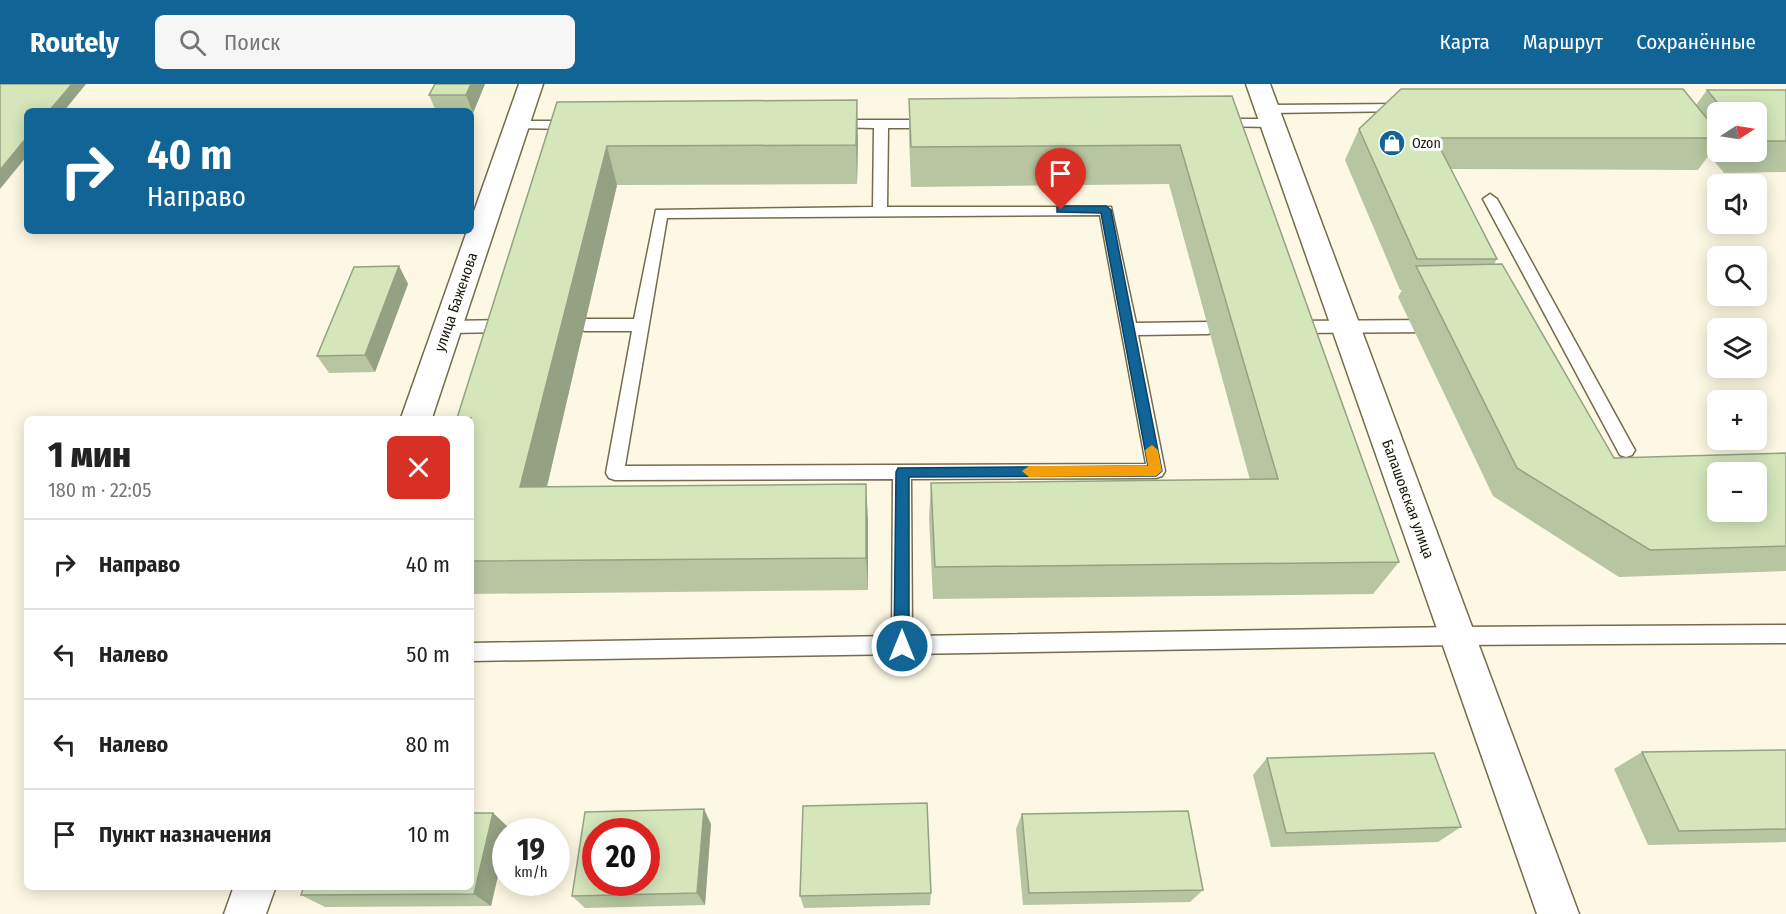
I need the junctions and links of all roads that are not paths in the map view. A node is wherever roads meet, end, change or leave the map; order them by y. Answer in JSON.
{"nodes":[{"id":1,"x":531,"y":84,"type":"edge"},
{"id":2,"x":1265,"y":105,"type":"edge"},
{"id":3,"x":1420,"y":108,"type":"edge"},
{"id":4,"x":1200,"y":123,"type":"edge"},
{"id":5,"x":587,"y":124,"type":"edge"},
{"id":6,"x":822,"y":124,"type":"edge"},
{"id":7,"x":881,"y":124,"type":"junction"},
{"id":8,"x":952,"y":124,"type":"edge"},
{"id":9,"x":516,"y":125,"type":"junction"},
{"id":10,"x":1490,"y":199,"type":"dead end"},
{"id":11,"x":880,"y":211,"type":"junction"},
{"id":12,"x":585,"y":325,"type":"dead end"},
{"id":13,"x":641,"y":325,"type":"junction"},
{"id":14,"x":515,"y":326,"type":"edge"},
{"id":15,"x":1345,"y":326,"type":"junction"},
{"id":16,"x":1452,"y":326,"type":"edge"},
{"id":17,"x":1535,"y":326,"type":"edge"},
{"id":18,"x":1558,"y":326,"type":"junction"},
{"id":19,"x":448,"y":327,"type":"junction"},
{"id":20,"x":1284,"y":327,"type":"edge"},
{"id":21,"x":1208,"y":328,"type":"dead end"},
{"id":22,"x":1129,"y":329,"type":"junction"},
{"id":23,"x":417,"y":416,"type":"edge"},
{"id":24,"x":1626,"y":450,"type":"dead end"},
{"id":25,"x":902,"y":472,"type":"junction"},
{"id":26,"x":1786,"y":634,"type":"edge"},
{"id":27,"x":1458,"y":636,"type":"junction"},
{"id":28,"x":902,"y":646,"type":"junction"},
{"id":29,"x":474,"y":652,"type":"edge"},
{"id":30,"x":254,"y":890,"type":"edge"},
{"id":31,"x":245,"y":914,"type":"edge"},
{"id":32,"x":1558,"y":914,"type":"edge"}],
"edges":[{"from":1,"to":9,"type":"street","name":"улица Баженова"},
{"from":2,"to":3,"type":"lane"},
{"from":2,"to":4,"type":"lane"},
{"from":2,"to":15,"type":"street","name":"Балашовская улица"},
{"from":5,"to":9,"type":"lane"},
{"from":6,"to":7,"type":"lane"},
{"from":7,"to":8,"type":"lane"},
{"from":7,"to":11,"type":"lane"},
{"from":9,"to":19,"type":"street","name":"улица Баженова"},
{"from":10,"to":18,"type":"lane"},
{"from":11,"to":13,"type":"lane"},
{"from":11,"to":22,"type":"lane"},
{"from":12,"to":13,"type":"lane"},
{"from":13,"to":25,"type":"lane"},
{"from":14,"to":19,"type":"lane"},
{"from":15,"to":16,"type":"lane"},
{"from":15,"to":20,"type":"lane"},
{"from":15,"to":27,"type":"street","name":"Балашовская улица"},
{"from":17,"to":18,"type":"lane"},
{"from":18,"to":24,"type":"lane"},
{"from":19,"to":23,"type":"street","name":"улица Баженова"},
{"from":21,"to":22,"type":"lane"},
{"from":22,"to":25,"type":"lane"},
{"from":25,"to":28,"type":"lane"},
{"from":26,"to":27,"type":"lane"},
{"from":27,"to":28,"type":"lane"},
{"from":27,"to":32,"type":"street","name":"Балашовская улица"},
{"from":28,"to":29,"type":"lane"},
{"from":30,"to":31,"type":"street"}]}
